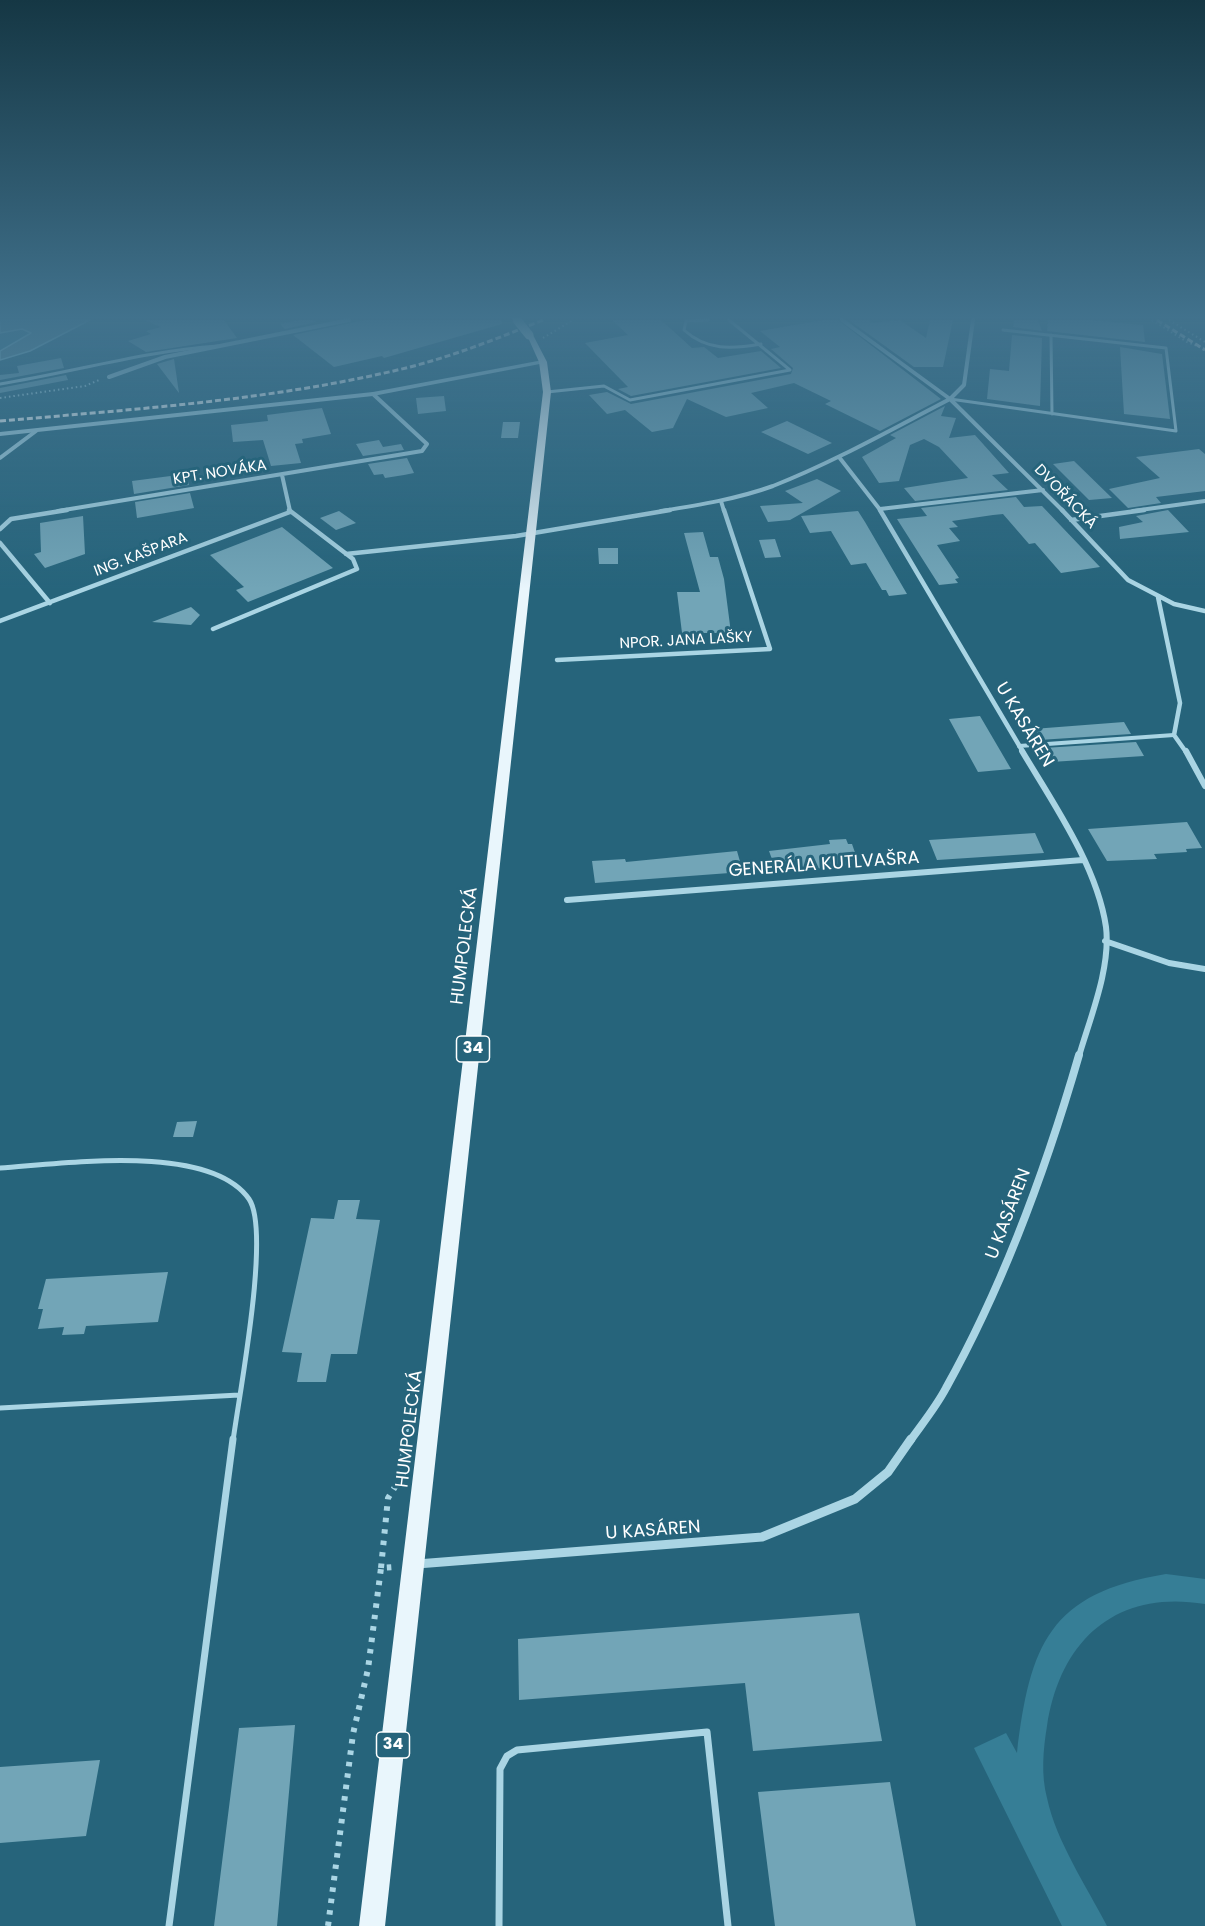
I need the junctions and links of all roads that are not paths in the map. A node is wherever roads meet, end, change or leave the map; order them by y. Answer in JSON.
{"nodes":[{"id":1,"x":228,"y":410,"type":"edge"},
{"id":2,"x":390,"y":410,"type":"edge"},
{"id":3,"x":545,"y":410,"type":"edge"},
{"id":4,"x":929,"y":410,"type":"edge"},
{"id":5,"x":961,"y":410,"type":"edge"},
{"id":6,"x":1024,"y":410,"type":"edge"},
{"id":7,"x":1052,"y":410,"type":"edge"},
{"id":8,"x":1173,"y":410,"type":"edge"},
{"id":9,"x":1052,"y":414,"type":"junction"},
{"id":10,"x":36,"y":431,"type":"junction"},
{"id":11,"x":0,"y":434,"type":"edge"},
{"id":12,"x":839,"y":457,"type":"junction"},
{"id":13,"x":0,"y":458,"type":"edge"},
{"id":14,"x":282,"y":475,"type":"junction"},
{"id":15,"x":1043,"y":490,"type":"junction"},
{"id":16,"x":721,"y":501,"type":"junction"},
{"id":17,"x":1205,"y":501,"type":"edge"},
{"id":18,"x":880,"y":509,"type":"junction"},
{"id":19,"x":290,"y":512,"type":"junction"},
{"id":20,"x":1071,"y":520,"type":"junction"},
{"id":21,"x":0,"y":529,"type":"edge"},
{"id":22,"x":533,"y":533,"type":"junction"},
{"id":23,"x":0,"y":543,"type":"edge"},
{"id":24,"x":346,"y":554,"type":"junction"},
{"id":25,"x":1158,"y":597,"type":"junction"},
{"id":26,"x":50,"y":603,"type":"junction"},
{"id":27,"x":1205,"y":610,"type":"edge"},
{"id":28,"x":0,"y":621,"type":"edge"},
{"id":29,"x":213,"y":629,"type":"dead end"},
{"id":30,"x":557,"y":660,"type":"dead end"},
{"id":31,"x":1174,"y":735,"type":"junction"},
{"id":32,"x":1019,"y":746,"type":"junction"},
{"id":33,"x":1205,"y":786,"type":"edge"},
{"id":34,"x":1083,"y":860,"type":"junction"},
{"id":35,"x":567,"y":900,"type":"dead end"},
{"id":36,"x":1105,"y":941,"type":"junction"},
{"id":37,"x":1205,"y":969,"type":"edge"},
{"id":38,"x":0,"y":1168,"type":"edge"},
{"id":39,"x":239,"y":1395,"type":"junction"},
{"id":40,"x":0,"y":1408,"type":"edge"},
{"id":41,"x":414,"y":1565,"type":"junction"},
{"id":42,"x":169,"y":1926,"type":"edge"},
{"id":43,"x":372,"y":1926,"type":"edge"},
{"id":44,"x":499,"y":1926,"type":"edge"},
{"id":45,"x":728,"y":1926,"type":"edge"}],
"edges":[{"from":1,"to":10,"type":"street"},
{"from":2,"to":14,"type":"street","name":"KPT. NOVÁKA"},
{"from":3,"to":22,"type":"main road","name":"HUMPOLECKÁ","number":"34"},
{"from":4,"to":12,"type":"street"},
{"from":5,"to":15,"type":"street","name":"DVOŘÁCKÁ"},
{"from":6,"to":9,"type":"lane"},
{"from":7,"to":9,"type":"lane"},
{"from":8,"to":9,"type":"lane"},
{"from":10,"to":11,"type":"street"},
{"from":10,"to":13,"type":"street"},
{"from":12,"to":16,"type":"street"},
{"from":12,"to":18,"type":"street","name":"U KASÁREN"},
{"from":14,"to":19,"type":"street"},
{"from":14,"to":21,"type":"street","name":"KPT. NOVÁKA"},
{"from":15,"to":18,"type":"street"},
{"from":15,"to":20,"type":"street","name":"DVOŘÁCKÁ"},
{"from":16,"to":22,"type":"street"},
{"from":16,"to":30,"type":"street","name":"NPOR. JANA LAŠKY"},
{"from":17,"to":20,"type":"street"},
{"from":18,"to":32,"type":"street","name":"U KASÁREN"},
{"from":19,"to":24,"type":"street"},
{"from":19,"to":26,"type":"street","name":"ING. KAŠPARA"},
{"from":20,"to":25,"type":"street","name":"DVOŘÁCKÁ"},
{"from":22,"to":24,"type":"street"},
{"from":22,"to":41,"type":"main road","name":"HUMPOLECKÁ","number":"34"},
{"from":23,"to":26,"type":"street"},
{"from":24,"to":29,"type":"street"},
{"from":25,"to":27,"type":"street","name":"DVOŘÁCKÁ"},
{"from":25,"to":31,"type":"street"},
{"from":26,"to":28,"type":"street","name":"ING. KAŠPARA"},
{"from":31,"to":32,"type":"lane"},
{"from":31,"to":33,"type":"street"},
{"from":32,"to":34,"type":"street","name":"U KASÁREN"},
{"from":34,"to":35,"type":"street","name":"GENERÁLA KUTLVAŠRA"},
{"from":34,"to":36,"type":"street","name":"U KASÁREN"},
{"from":36,"to":37,"type":"street"},
{"from":36,"to":41,"type":"street","name":"U KASÁREN"},
{"from":38,"to":39,"type":"lane"},
{"from":39,"to":40,"type":"lane"},
{"from":39,"to":42,"type":"lane"},
{"from":41,"to":43,"type":"main road","number":"34"},
{"from":44,"to":45,"type":"lane"}]}
